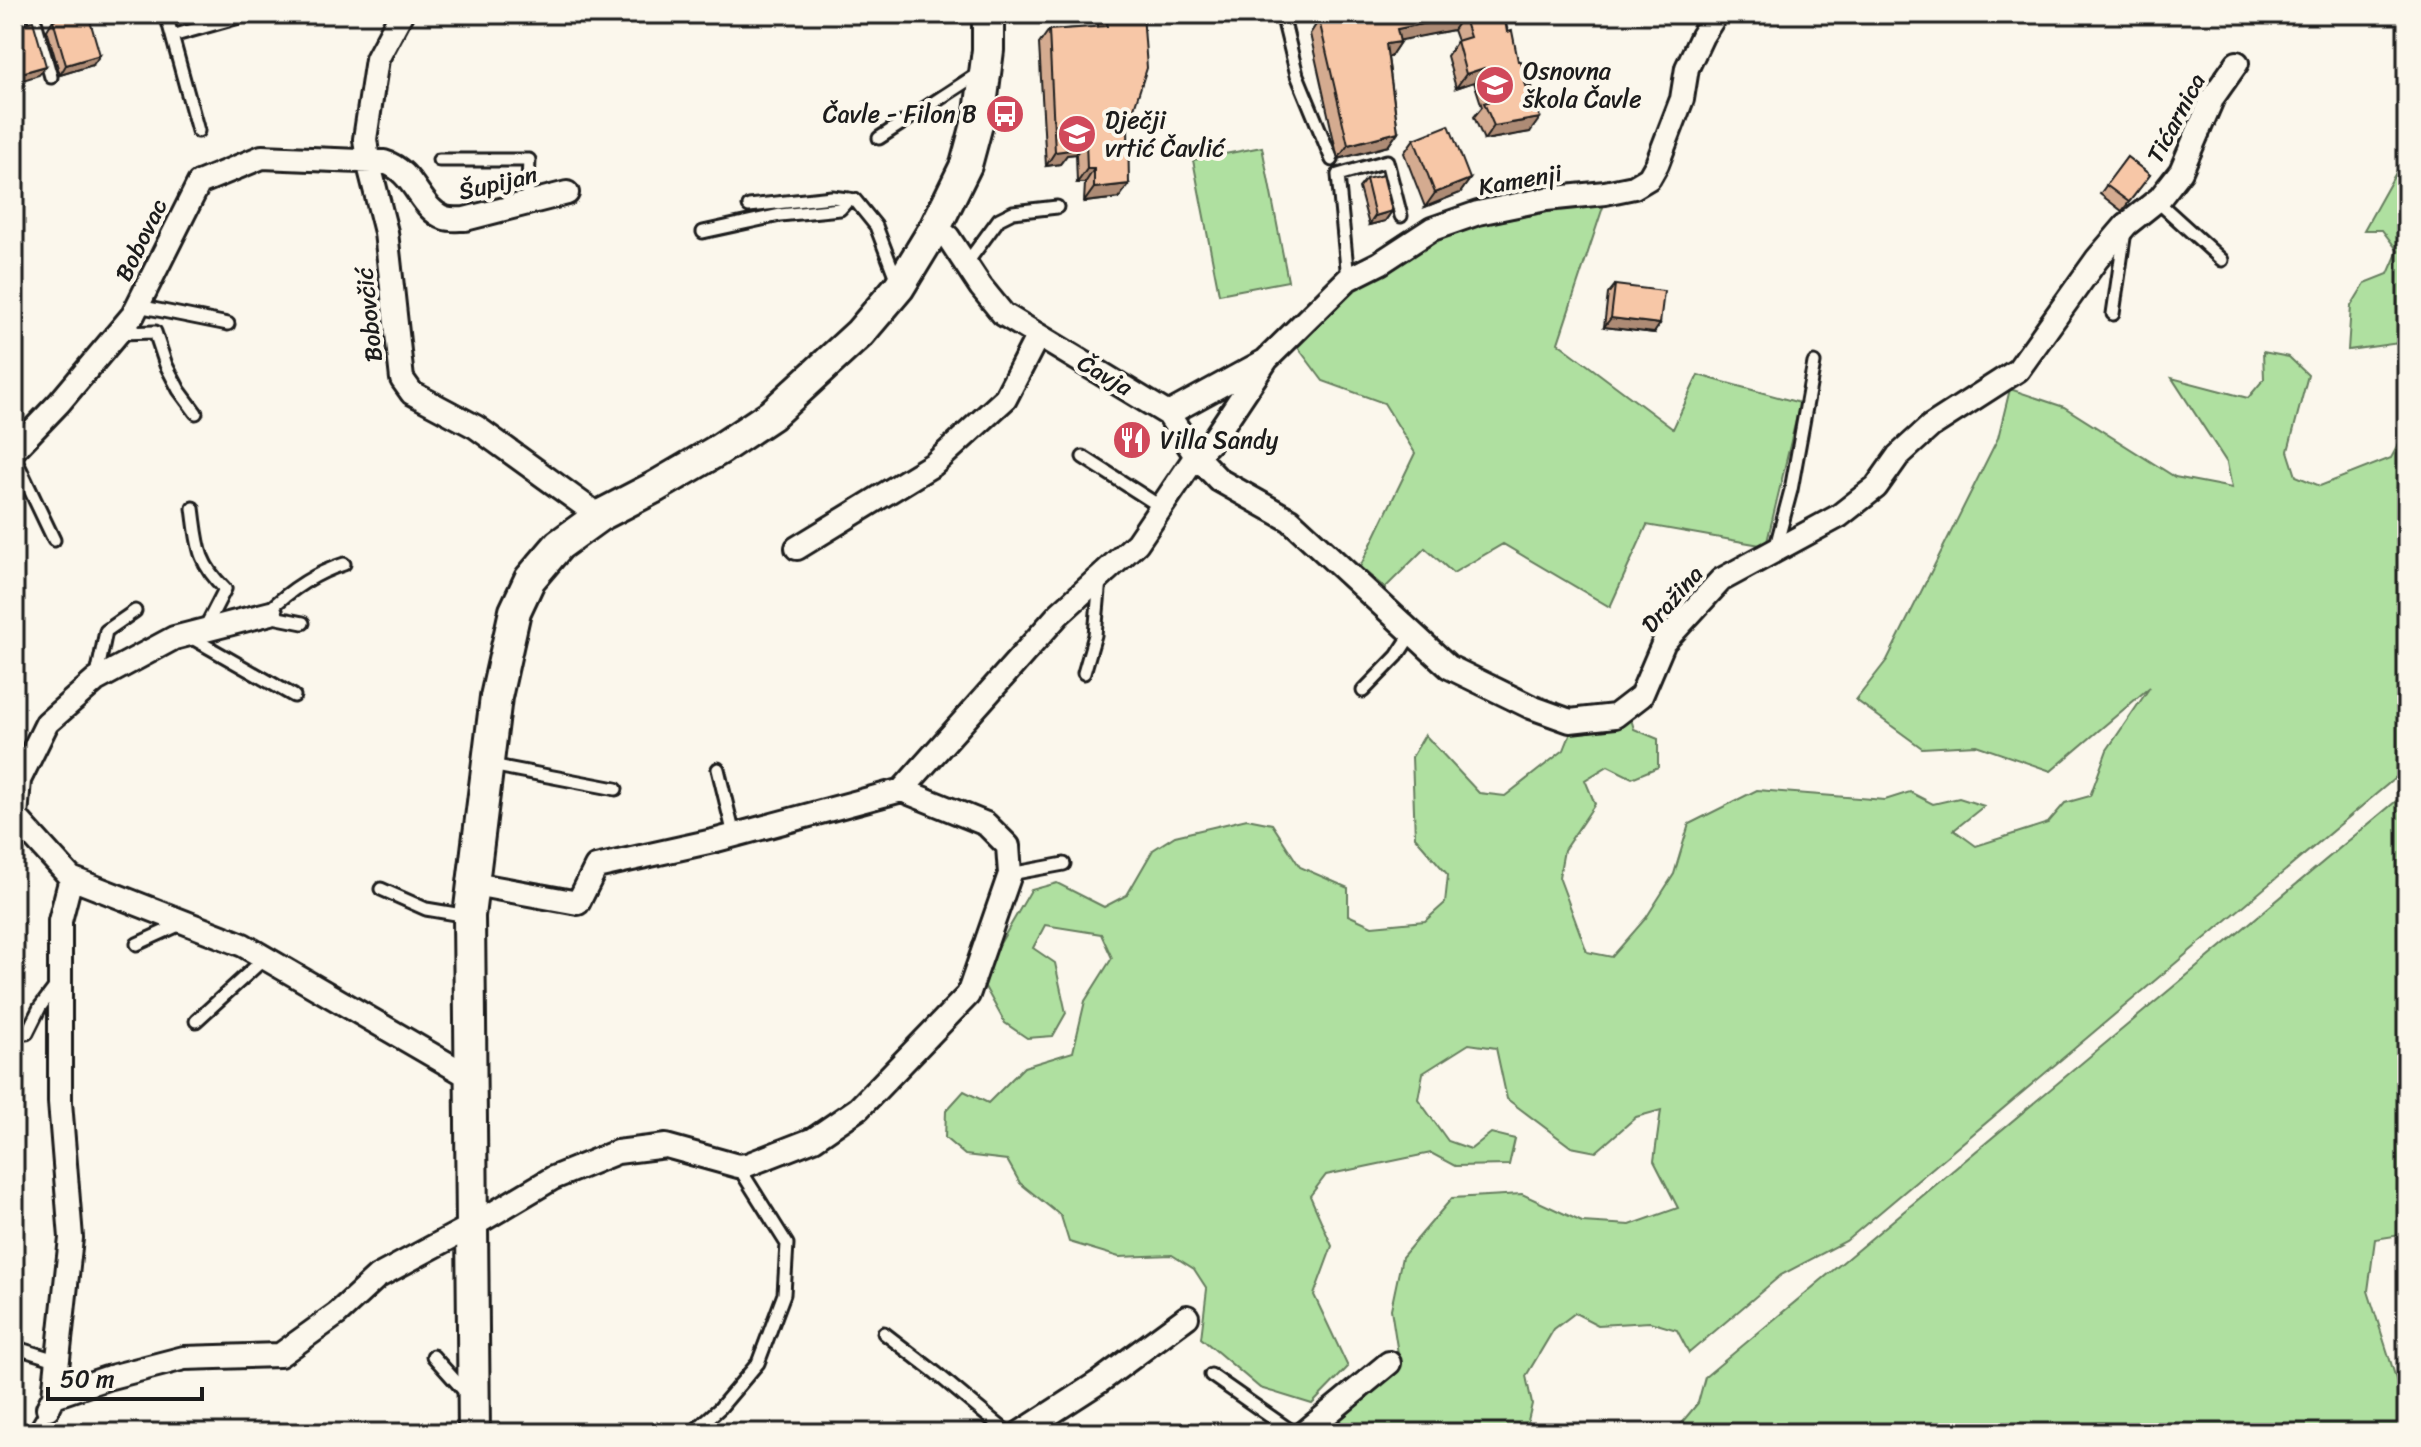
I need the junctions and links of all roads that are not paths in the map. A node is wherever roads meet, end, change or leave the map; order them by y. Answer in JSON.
{"nodes":[{"id":1,"x":33,"y":14,"type":"edge"},
{"id":2,"x":166,"y":14,"type":"edge"},
{"id":3,"x":401,"y":14,"type":"edge"},
{"id":4,"x":988,"y":14,"type":"edge"},
{"id":5,"x":1282,"y":14,"type":"edge"},
{"id":6,"x":1716,"y":14,"type":"edge"},
{"id":7,"x":246,"y":15,"type":"edge"},
{"id":8,"x":172,"y":36,"type":"junction"},
{"id":9,"x":2237,"y":63,"type":"dead end"},
{"id":10,"x":986,"y":68,"type":"junction"},
{"id":11,"x":51,"y":77,"type":"dead end"},
{"id":12,"x":198,"y":131,"type":"dead end"},
{"id":13,"x":879,"y":138,"type":"dead end"},
{"id":14,"x":439,"y":160,"type":"dead end"},
{"id":15,"x":1332,"y":160,"type":"dead end"},
{"id":16,"x":368,"y":161,"type":"junction"},
{"id":17,"x":567,"y":193,"type":"dead end"},
{"id":18,"x":849,"y":199,"type":"junction"},
{"id":19,"x":2158,"y":200,"type":"junction"},
{"id":20,"x":527,"y":203,"type":"junction"},
{"id":21,"x":749,"y":206,"type":"dead end"},
{"id":22,"x":1057,"y":207,"type":"dead end"},
{"id":23,"x":1401,"y":216,"type":"dead end"},
{"id":24,"x":2126,"y":225,"type":"junction"},
{"id":25,"x":935,"y":228,"type":"junction"},
{"id":26,"x":703,"y":232,"type":"dead end"},
{"id":27,"x":2222,"y":260,"type":"dead end"},
{"id":28,"x":966,"y":264,"type":"junction"},
{"id":29,"x":1348,"y":279,"type":"junction"},
{"id":30,"x":899,"y":287,"type":"junction"},
{"id":31,"x":138,"y":306,"type":"junction"},
{"id":32,"x":2113,"y":314,"type":"dead end"},
{"id":33,"x":228,"y":324,"type":"dead end"},
{"id":34,"x":118,"y":333,"type":"junction"},
{"id":35,"x":1037,"y":337,"type":"junction"},
{"id":36,"x":1267,"y":359,"type":"junction"},
{"id":37,"x":1814,"y":363,"type":"dead end"},
{"id":38,"x":196,"y":413,"type":"dead end"},
{"id":39,"x":1168,"y":414,"type":"junction"},
{"id":40,"x":14,"y":450,"type":"edge"},
{"id":41,"x":14,"y":456,"type":"edge"},
{"id":42,"x":1196,"y":456,"type":"junction"},
{"id":43,"x":1083,"y":457,"type":"dead end"},
{"id":44,"x":1161,"y":507,"type":"junction"},
{"id":45,"x":193,"y":508,"type":"dead end"},
{"id":46,"x":599,"y":516,"type":"junction"},
{"id":47,"x":54,"y":540,"type":"dead end"},
{"id":48,"x":797,"y":548,"type":"dead end"},
{"id":49,"x":1775,"y":550,"type":"junction"},
{"id":50,"x":344,"y":564,"type":"dead end"},
{"id":51,"x":1101,"y":575,"type":"junction"},
{"id":52,"x":135,"y":611,"type":"dead end"},
{"id":53,"x":267,"y":614,"type":"junction"},
{"id":54,"x":303,"y":623,"type":"dead end"},
{"id":55,"x":195,"y":633,"type":"junction"},
{"id":56,"x":1412,"y":633,"type":"junction"},
{"id":57,"x":1084,"y":673,"type":"dead end"},
{"id":58,"x":96,"y":680,"type":"junction"},
{"id":59,"x":1363,"y":691,"type":"dead end"},
{"id":60,"x":294,"y":696,"type":"dead end"},
{"id":61,"x":488,"y":765,"type":"junction"},
{"id":62,"x":718,"y":769,"type":"dead end"},
{"id":63,"x":616,"y":789,"type":"dead end"},
{"id":64,"x":902,"y":790,"type":"junction"},
{"id":65,"x":15,"y":816,"type":"edge"},
{"id":66,"x":734,"y":835,"type":"junction"},
{"id":67,"x":1064,"y":864,"type":"dead end"},
{"id":68,"x":1010,"y":874,"type":"junction"},
{"id":69,"x":71,"y":878,"type":"junction"},
{"id":70,"x":474,"y":884,"type":"junction"},
{"id":71,"x":381,"y":889,"type":"dead end"},
{"id":72,"x":469,"y":916,"type":"junction"},
{"id":73,"x":184,"y":922,"type":"junction"},
{"id":74,"x":137,"y":944,"type":"dead end"},
{"id":75,"x":265,"y":958,"type":"junction"},
{"id":76,"x":60,"y":981,"type":"junction"},
{"id":77,"x":196,"y":1021,"type":"dead end"},
{"id":78,"x":27,"y":1033,"type":"dead end"},
{"id":79,"x":470,"y":1077,"type":"junction"},
{"id":80,"x":738,"y":1166,"type":"junction"},
{"id":81,"x":472,"y":1226,"type":"junction"},
{"id":82,"x":1187,"y":1317,"type":"dead end"},
{"id":83,"x":884,"y":1333,"type":"dead end"},
{"id":84,"x":14,"y":1347,"type":"edge"},
{"id":85,"x":433,"y":1356,"type":"dead end"},
{"id":86,"x":59,"y":1361,"type":"junction"},
{"id":87,"x":1389,"y":1363,"type":"dead end"},
{"id":88,"x":1211,"y":1375,"type":"dead end"},
{"id":89,"x":473,"y":1401,"type":"junction"},
{"id":90,"x":51,"y":1402,"type":"junction"},
{"id":91,"x":33,"y":1433,"type":"edge"},
{"id":92,"x":474,"y":1433,"type":"edge"},
{"id":93,"x":692,"y":1433,"type":"edge"},
{"id":94,"x":1008,"y":1433,"type":"edge"},
{"id":95,"x":1020,"y":1433,"type":"edge"},
{"id":96,"x":1294,"y":1433,"type":"edge"},
{"id":97,"x":1304,"y":1433,"type":"edge"}],
"edges":[{"from":1,"to":11,"type":"lane"},
{"from":2,"to":8,"type":"lane"},
{"from":3,"to":16,"type":"street","name":"Bobovčić"},
{"from":4,"to":10,"type":"main road"},
{"from":5,"to":15,"type":"lane"},
{"from":6,"to":29,"type":"street","name":"Kamenji"},
{"from":7,"to":8,"type":"lane"},
{"from":8,"to":12,"type":"lane"},
{"from":9,"to":19,"type":"street","name":"Tićarnica"},
{"from":10,"to":13,"type":"lane"},
{"from":10,"to":25,"type":"main road"},
{"from":14,"to":20,"type":"lane"},
{"from":16,"to":20,"type":"street","name":"Šupijan"},
{"from":16,"to":31,"type":"street","name":"Bobovac"},
{"from":16,"to":46,"type":"street","name":"Bobovčić"},
{"from":17,"to":20,"type":"street","name":"Šupijan"},
{"from":18,"to":21,"type":"lane"},
{"from":18,"to":26,"type":"lane"},
{"from":18,"to":30,"type":"lane"},
{"from":19,"to":24,"type":"street","name":"Dražina"},
{"from":19,"to":27,"type":"lane"},
{"from":22,"to":28,"type":"lane"},
{"from":23,"to":29,"type":"lane"},
{"from":24,"to":32,"type":"lane"},
{"from":24,"to":49,"type":"street","name":"Dražina"},
{"from":25,"to":28,"type":"street","name":"Čavja"},
{"from":25,"to":30,"type":"main road"},
{"from":28,"to":35,"type":"street","name":"Čavja"},
{"from":29,"to":36,"type":"street","name":"Kamenji"},
{"from":30,"to":46,"type":"main road"},
{"from":31,"to":33,"type":"lane"},
{"from":31,"to":34,"type":"street","name":"Bobovac"},
{"from":34,"to":38,"type":"lane"},
{"from":34,"to":40,"type":"street","name":"Bobovac"},
{"from":35,"to":39,"type":"street","name":"Čavja"},
{"from":35,"to":48,"type":"street"},
{"from":36,"to":39,"type":"street","name":"Kamenji"},
{"from":36,"to":42,"type":"street","name":"Kamenji"},
{"from":37,"to":49,"type":"lane"},
{"from":39,"to":42,"type":"street","name":"Čavja"},
{"from":41,"to":47,"type":"lane"},
{"from":42,"to":44,"type":"street"},
{"from":42,"to":56,"type":"street","name":"Dražina"},
{"from":43,"to":44,"type":"lane"},
{"from":44,"to":51,"type":"street"},
{"from":45,"to":55,"type":"lane"},
{"from":46,"to":61,"type":"main road"},
{"from":49,"to":56,"type":"street","name":"Dražina"},
{"from":50,"to":53,"type":"lane"},
{"from":51,"to":57,"type":"lane"},
{"from":51,"to":64,"type":"street"},
{"from":52,"to":58,"type":"lane"},
{"from":53,"to":54,"type":"lane"},
{"from":53,"to":55,"type":"street"},
{"from":55,"to":58,"type":"street"},
{"from":55,"to":60,"type":"lane"},
{"from":56,"to":59,"type":"lane"},
{"from":58,"to":65,"type":"street"},
{"from":61,"to":63,"type":"lane"},
{"from":61,"to":70,"type":"main road"},
{"from":62,"to":66,"type":"lane"},
{"from":64,"to":66,"type":"street"},
{"from":64,"to":68,"type":"street"},
{"from":65,"to":69,"type":"street"},
{"from":66,"to":70,"type":"street"},
{"from":67,"to":68,"type":"lane"},
{"from":68,"to":80,"type":"street"},
{"from":69,"to":73,"type":"street"},
{"from":69,"to":76,"type":"street"},
{"from":70,"to":72,"type":"main road"},
{"from":71,"to":72,"type":"lane"},
{"from":72,"to":79,"type":"main road"},
{"from":73,"to":74,"type":"lane"},
{"from":73,"to":75,"type":"street"},
{"from":75,"to":77,"type":"lane"},
{"from":75,"to":79,"type":"street"},
{"from":76,"to":78,"type":"lane"},
{"from":76,"to":86,"type":"street"},
{"from":79,"to":81,"type":"main road"},
{"from":80,"to":81,"type":"street"},
{"from":80,"to":93,"type":"lane"},
{"from":81,"to":89,"type":"main road"},
{"from":81,"to":90,"type":"street"},
{"from":82,"to":95,"type":"street"},
{"from":83,"to":94,"type":"lane"},
{"from":84,"to":86,"type":"lane"},
{"from":85,"to":89,"type":"lane"},
{"from":86,"to":90,"type":"street"},
{"from":87,"to":97,"type":"street"},
{"from":88,"to":96,"type":"lane"},
{"from":89,"to":92,"type":"main road"},
{"from":90,"to":91,"type":"lane"}]}
